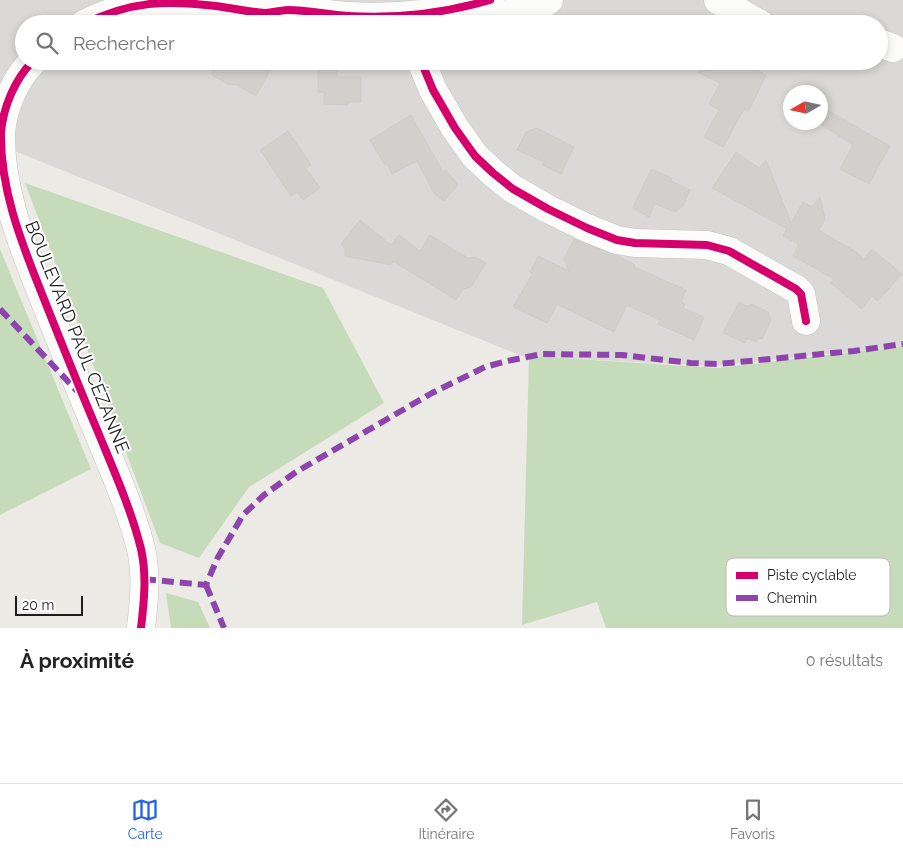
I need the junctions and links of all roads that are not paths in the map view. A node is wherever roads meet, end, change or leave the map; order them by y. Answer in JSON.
{"nodes":[{"id":1,"x":490,"y":0,"type":"edge"},
{"id":2,"x":550,"y":0,"type":"edge"},
{"id":3,"x":718,"y":0,"type":"edge"},
{"id":4,"x":106,"y":15,"type":"edge"},
{"id":5,"x":260,"y":15,"type":"edge"},
{"id":6,"x":280,"y":15,"type":"edge"},
{"id":7,"x":340,"y":15,"type":"edge"},
{"id":8,"x":428,"y":15,"type":"edge"},
{"id":9,"x":504,"y":15,"type":"edge"},
{"id":10,"x":744,"y":15,"type":"edge"},
{"id":11,"x":27,"y":70,"type":"edge"},
{"id":12,"x":425,"y":70,"type":"edge"},
{"id":13,"x":806,"y":321,"type":"dead end"},
{"id":14,"x":141,"y":628,"type":"edge"}],
"edges":[{"from":1,"to":8,"type":"street"},
{"from":2,"to":9,"type":"street"},
{"from":3,"to":10,"type":"street"},
{"from":4,"to":5,"type":"street"},
{"from":6,"to":7,"type":"street"},
{"from":11,"to":14,"type":"street","name":"BOULEVARD PAUL CÉZANNE"},
{"from":12,"to":13,"type":"street"}]}
